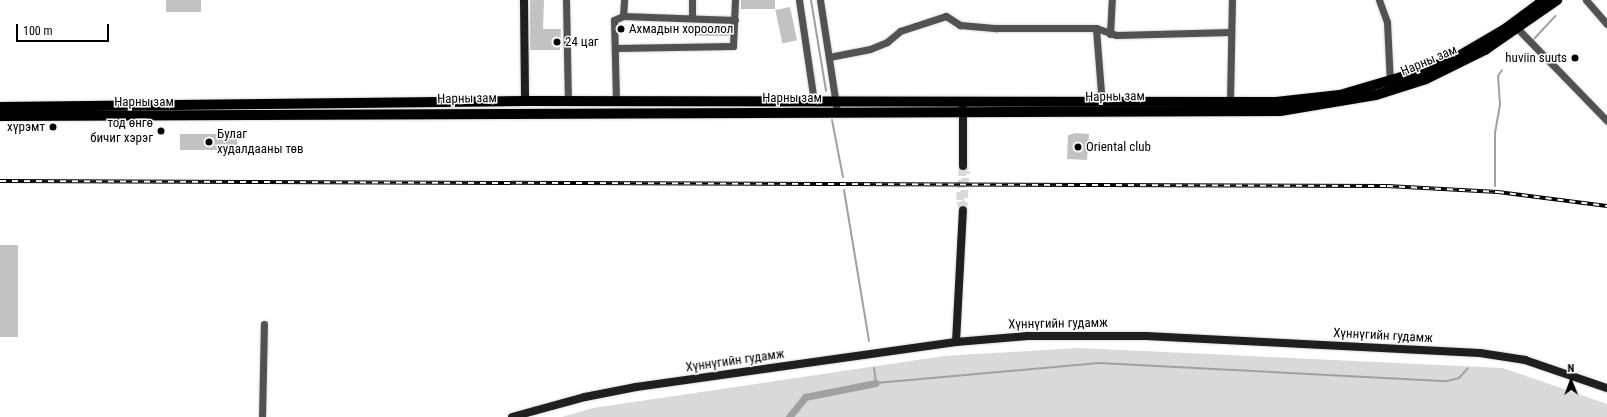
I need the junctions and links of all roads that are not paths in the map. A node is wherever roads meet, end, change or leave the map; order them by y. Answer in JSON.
{"nodes":[{"id":1,"x":524,"y":0,"type":"edge"},
{"id":2,"x":566,"y":0,"type":"edge"},
{"id":3,"x":624,"y":0,"type":"edge"},
{"id":4,"x":692,"y":0,"type":"edge"},
{"id":5,"x":735,"y":0,"type":"edge"},
{"id":6,"x":800,"y":0,"type":"edge"},
{"id":7,"x":820,"y":0,"type":"edge"},
{"id":8,"x":1112,"y":0,"type":"edge"},
{"id":9,"x":1232,"y":0,"type":"edge"},
{"id":10,"x":1379,"y":0,"type":"edge"},
{"id":11,"x":1544,"y":0,"type":"edge"},
{"id":12,"x":1557,"y":0,"type":"edge"},
{"id":13,"x":1586,"y":0,"type":"edge"},
{"id":14,"x":623,"y":16,"type":"junction"},
{"id":15,"x":692,"y":18,"type":"junction"},
{"id":16,"x":735,"y":20,"type":"junction"},
{"id":17,"x":1607,"y":24,"type":"edge"},
{"id":18,"x":1096,"y":28,"type":"junction"},
{"id":19,"x":1518,"y":29,"type":"junction"},
{"id":20,"x":1231,"y":32,"type":"junction"},
{"id":21,"x":1110,"y":34,"type":"junction"},
{"id":22,"x":616,"y":48,"type":"junction"},
{"id":23,"x":829,"y":57,"type":"junction"},
{"id":24,"x":1390,"y":83,"type":"junction"},
{"id":25,"x":525,"y":101,"type":"junction"},
{"id":26,"x":568,"y":101,"type":"junction"},
{"id":27,"x":616,"y":101,"type":"junction"},
{"id":28,"x":814,"y":101,"type":"junction"},
{"id":29,"x":1230,"y":101,"type":"junction"},
{"id":30,"x":836,"y":106,"type":"junction"},
{"id":31,"x":963,"y":106,"type":"junction"},
{"id":32,"x":1102,"y":106,"type":"junction"},
{"id":33,"x":0,"y":107,"type":"edge"},
{"id":34,"x":0,"y":116,"type":"edge"},
{"id":35,"x":1607,"y":121,"type":"edge"},
{"id":36,"x":964,"y":166,"type":"dead end"},
{"id":37,"x":963,"y":210,"type":"tunnel mouth"},
{"id":38,"x":264,"y":324,"type":"dead end"},
{"id":39,"x":956,"y":342,"type":"junction"},
{"id":40,"x":1607,"y":388,"type":"edge"},
{"id":41,"x":262,"y":417,"type":"edge"},
{"id":42,"x":512,"y":417,"type":"edge"}],
"edges":[{"from":1,"to":25,"type":"main road"},
{"from":2,"to":26,"type":"street"},
{"from":3,"to":14,"type":"street"},
{"from":4,"to":15,"type":"street"},
{"from":5,"to":16,"type":"street"},
{"from":6,"to":28,"type":"street"},
{"from":7,"to":23,"type":"street"},
{"from":8,"to":21,"type":"street"},
{"from":9,"to":20,"type":"street"},
{"from":10,"to":24,"type":"street"},
{"from":11,"to":24,"type":"main road","name":"Нарны зам"},
{"from":12,"to":19,"type":"main road","name":"Нарны зам"},
{"from":13,"to":17,"type":"street"},
{"from":14,"to":15,"type":"street"},
{"from":14,"to":22,"type":"street"},
{"from":15,"to":16,"type":"street"},
{"from":16,"to":22,"type":"street"},
{"from":18,"to":21,"type":"street"},
{"from":18,"to":23,"type":"street"},
{"from":18,"to":32,"type":"street"},
{"from":19,"to":32,"type":"main road","name":"Нарны зам"},
{"from":19,"to":35,"type":"street"},
{"from":20,"to":21,"type":"street"},
{"from":20,"to":29,"type":"street"},
{"from":22,"to":27,"type":"street"},
{"from":23,"to":30,"type":"street"},
{"from":24,"to":29,"type":"main road","name":"Нарны зам"},
{"from":25,"to":26,"type":"main road","name":"Нарны зам"},
{"from":25,"to":33,"type":"main road","name":"Нарны зам"},
{"from":26,"to":27,"type":"main road","name":"Нарны зам"},
{"from":27,"to":28,"type":"main road","name":"Нарны зам"},
{"from":28,"to":30,"type":"main road","name":"Нарны зам"},
{"from":29,"to":32,"type":"main road","name":"Нарны зам"},
{"from":30,"to":31,"type":"main road","name":"Нарны зам"},
{"from":30,"to":34,"type":"main road","name":"Нарны зам"},
{"from":31,"to":32,"type":"main road","name":"Нарны зам"},
{"from":31,"to":36,"type":"main road"},
{"from":37,"to":39,"type":"main road"},
{"from":38,"to":41,"type":"street"},
{"from":39,"to":40,"type":"main road","name":"Хүннүгийн гудамж"},
{"from":39,"to":42,"type":"main road","name":"Хүннүгийн гудамж"}]}
